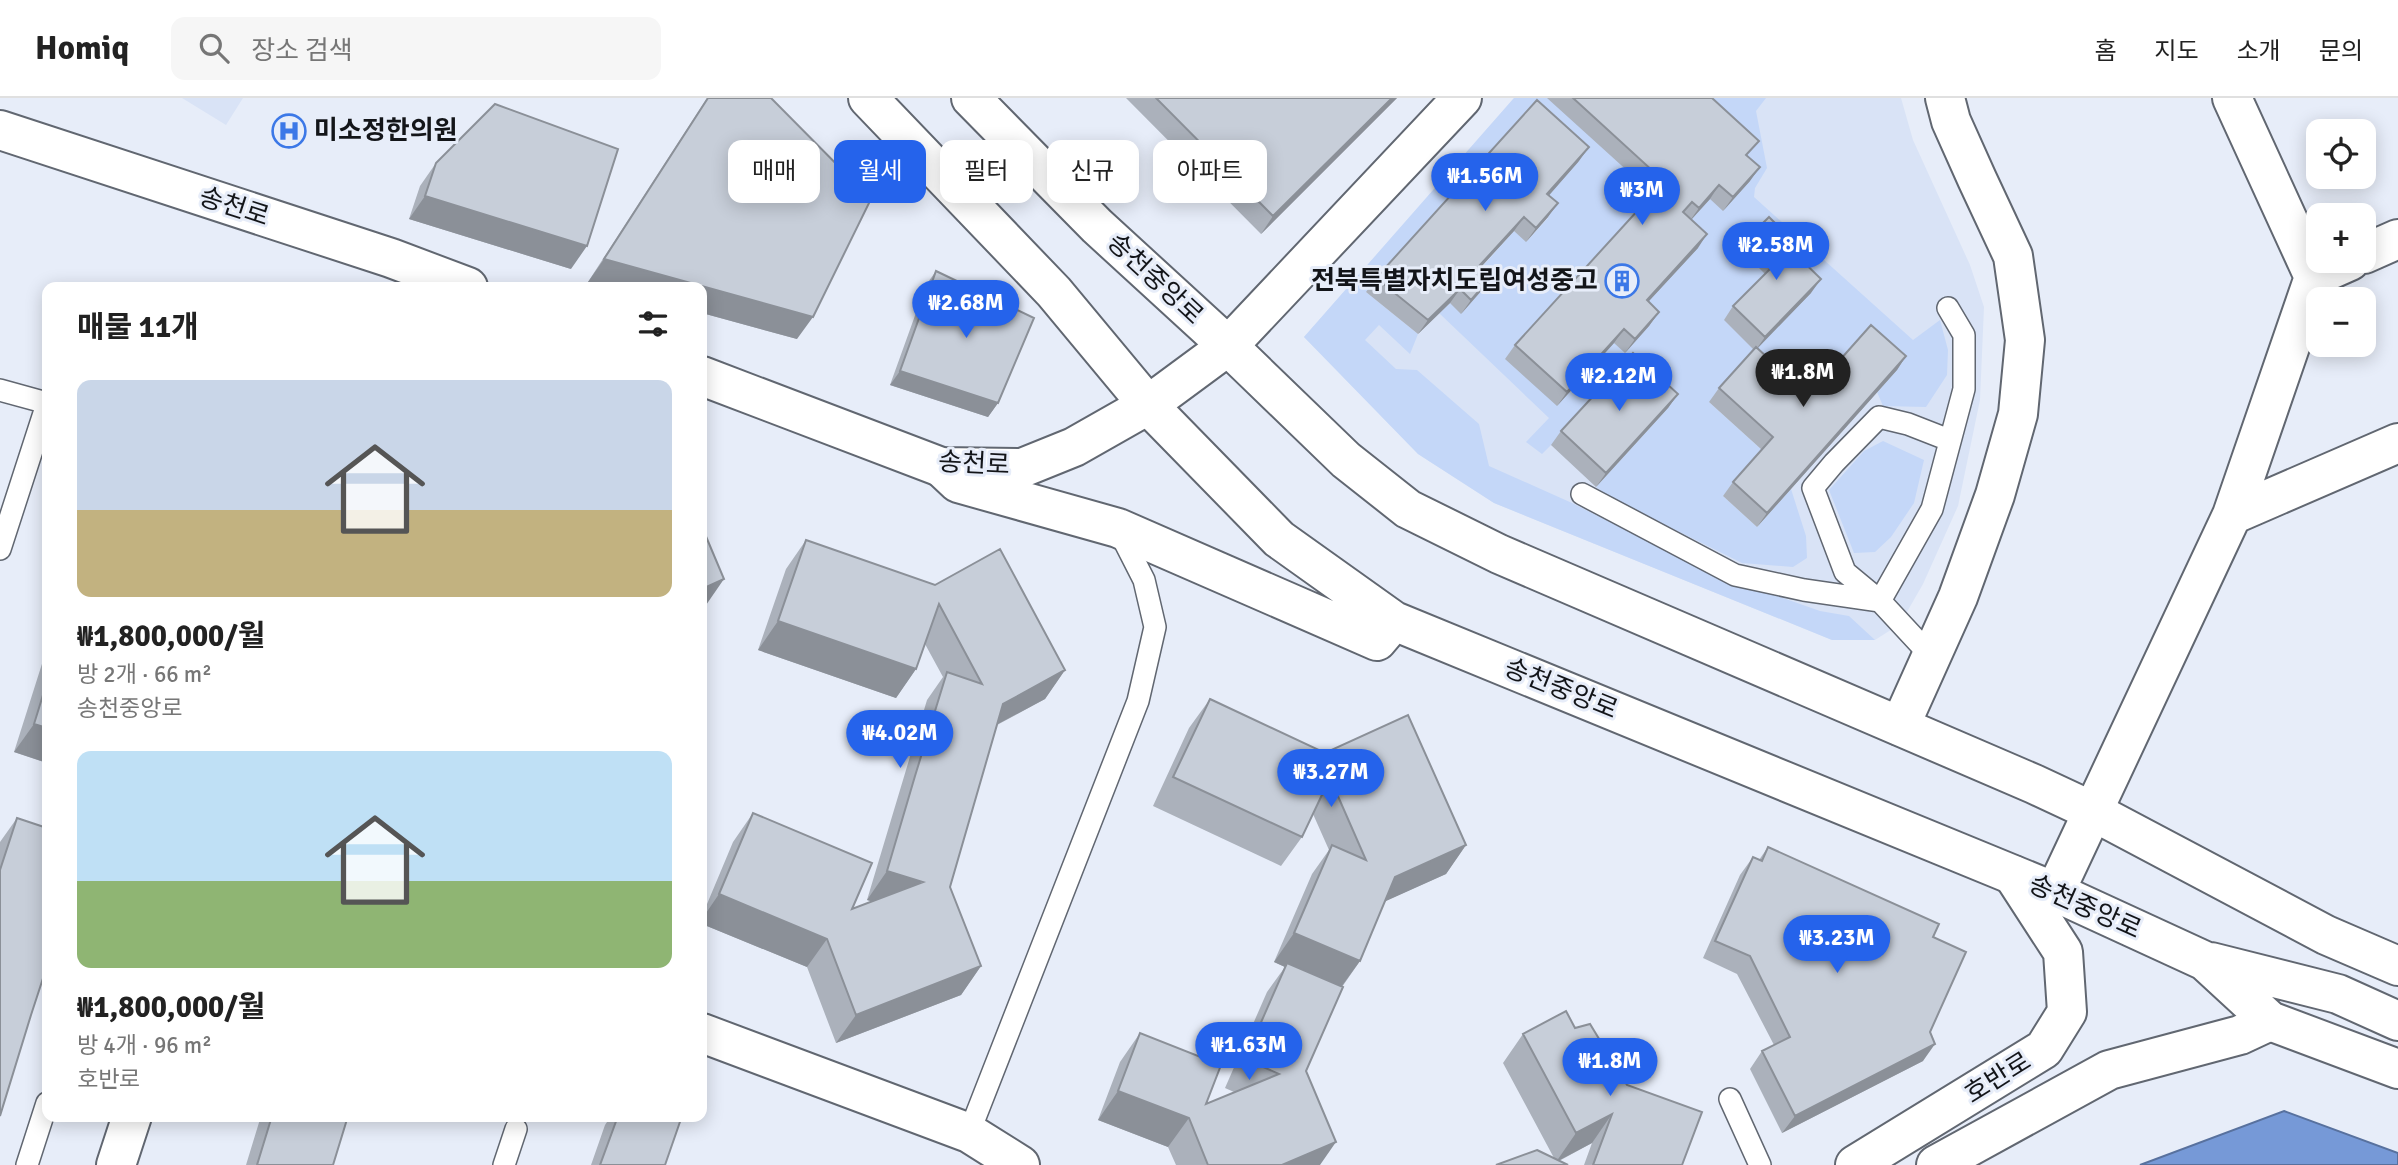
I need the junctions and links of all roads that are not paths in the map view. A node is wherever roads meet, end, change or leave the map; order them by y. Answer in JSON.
{"nodes":[{"id":1,"x":868,"y":98,"type":"edge"},
{"id":2,"x":971,"y":98,"type":"edge"},
{"id":3,"x":1462,"y":98,"type":"edge"},
{"id":4,"x":1945,"y":98,"type":"edge"},
{"id":5,"x":2232,"y":98,"type":"edge"},
{"id":6,"x":0,"y":130,"type":"edge"},
{"id":7,"x":2398,"y":239,"type":"edge"},
{"id":8,"x":2376,"y":249,"type":"edge"},
{"id":9,"x":387,"y":273,"type":"edge"},
{"id":10,"x":2323,"y":273,"type":"edge"},
{"id":11,"x":2314,"y":277,"type":"junction"},
{"id":12,"x":439,"y":282,"type":"edge"},
{"id":13,"x":1948,"y":308,"type":"dead end"},
{"id":14,"x":1228,"y":346,"type":"junction"},
{"id":15,"x":707,"y":378,"type":"edge"},
{"id":16,"x":0,"y":390,"type":"edge"},
{"id":17,"x":42,"y":402,"type":"edge"},
{"id":18,"x":1148,"y":405,"type":"junction"},
{"id":19,"x":42,"y":419,"type":"edge"},
{"id":20,"x":1949,"y":440,"type":"junction"},
{"id":21,"x":2398,"y":443,"type":"edge"},
{"id":22,"x":941,"y":467,"type":"junction"},
{"id":23,"x":1582,"y":494,"type":"dead end"},
{"id":24,"x":2232,"y":515,"type":"junction"},
{"id":25,"x":1118,"y":528,"type":"junction"},
{"id":26,"x":0,"y":549,"type":"edge"},
{"id":27,"x":1880,"y":601,"type":"junction"},
{"id":28,"x":1394,"y":621,"type":"junction"},
{"id":29,"x":1932,"y":657,"type":"junction"},
{"id":30,"x":1900,"y":726,"type":"junction"},
{"id":31,"x":2094,"y":812,"type":"junction"},
{"id":32,"x":2013,"y":875,"type":"junction"},
{"id":33,"x":2055,"y":892,"type":"junction"},
{"id":34,"x":2205,"y":961,"type":"junction"},
{"id":35,"x":2398,"y":966,"type":"edge"},
{"id":36,"x":2270,"y":1021,"type":"junction"},
{"id":37,"x":2398,"y":1021,"type":"edge"},
{"id":38,"x":707,"y":1035,"type":"edge"},
{"id":39,"x":2398,"y":1069,"type":"edge"},
{"id":40,"x":1730,"y":1100,"type":"dead end"},
{"id":41,"x":42,"y":1118,"type":"edge"},
{"id":42,"x":130,"y":1122,"type":"edge"},
{"id":43,"x":516,"y":1129,"type":"dead end"},
{"id":44,"x":969,"y":1133,"type":"junction"},
{"id":45,"x":27,"y":1165,"type":"edge"},
{"id":46,"x":116,"y":1165,"type":"edge"},
{"id":47,"x":505,"y":1165,"type":"edge"},
{"id":48,"x":1020,"y":1165,"type":"edge"},
{"id":49,"x":1760,"y":1165,"type":"edge"},
{"id":50,"x":1856,"y":1165,"type":"edge"},
{"id":51,"x":1936,"y":1165,"type":"edge"}],
"edges":[{"from":1,"to":18,"type":"street","name":"송천중앙로"},
{"from":2,"to":14,"type":"street","name":"송천중앙로"},
{"from":3,"to":14,"type":"street","name":"송천로"},
{"from":4,"to":29,"type":"street"},
{"from":5,"to":11,"type":"street"},
{"from":6,"to":9,"type":"street","name":"송천로"},
{"from":7,"to":8,"type":"street"},
{"from":9,"to":12,"type":"street","name":"송천로"},
{"from":10,"to":11,"type":"street"},
{"from":11,"to":24,"type":"street"},
{"from":13,"to":20,"type":"lane"},
{"from":14,"to":18,"type":"street","name":"송천로"},
{"from":14,"to":30,"type":"street","name":"송천중앙로"},
{"from":15,"to":22,"type":"street","name":"송천로"},
{"from":16,"to":17,"type":"lane"},
{"from":18,"to":22,"type":"street","name":"송천로"},
{"from":18,"to":28,"type":"street","name":"송천중앙로"},
{"from":19,"to":26,"type":"lane"},
{"from":20,"to":27,"type":"lane"},
{"from":20,"to":27,"type":"lane"},
{"from":21,"to":24,"type":"street"},
{"from":22,"to":25,"type":"street"},
{"from":23,"to":27,"type":"lane"},
{"from":24,"to":31,"type":"street"},
{"from":25,"to":28,"type":"street"},
{"from":25,"to":44,"type":"lane"},
{"from":27,"to":29,"type":"lane"},
{"from":28,"to":32,"type":"street","name":"송천중앙로"},
{"from":29,"to":30,"type":"street"},
{"from":30,"to":31,"type":"street","name":"송천중앙로"},
{"from":31,"to":33,"type":"street"},
{"from":31,"to":35,"type":"street","name":"송천중앙로"},
{"from":32,"to":33,"type":"street","name":"송천중앙로"},
{"from":32,"to":50,"type":"street","name":"호반로"},
{"from":33,"to":34,"type":"street","name":"송천중앙로"},
{"from":34,"to":36,"type":"street","name":"송천중앙로"},
{"from":34,"to":37,"type":"street"},
{"from":36,"to":39,"type":"street","name":"송천중앙로"},
{"from":36,"to":51,"type":"street","name":"호반로"},
{"from":38,"to":44,"type":"street"},
{"from":40,"to":49,"type":"lane"},
{"from":41,"to":45,"type":"lane"},
{"from":42,"to":46,"type":"street"},
{"from":43,"to":47,"type":"lane"},
{"from":44,"to":48,"type":"street"}]}
